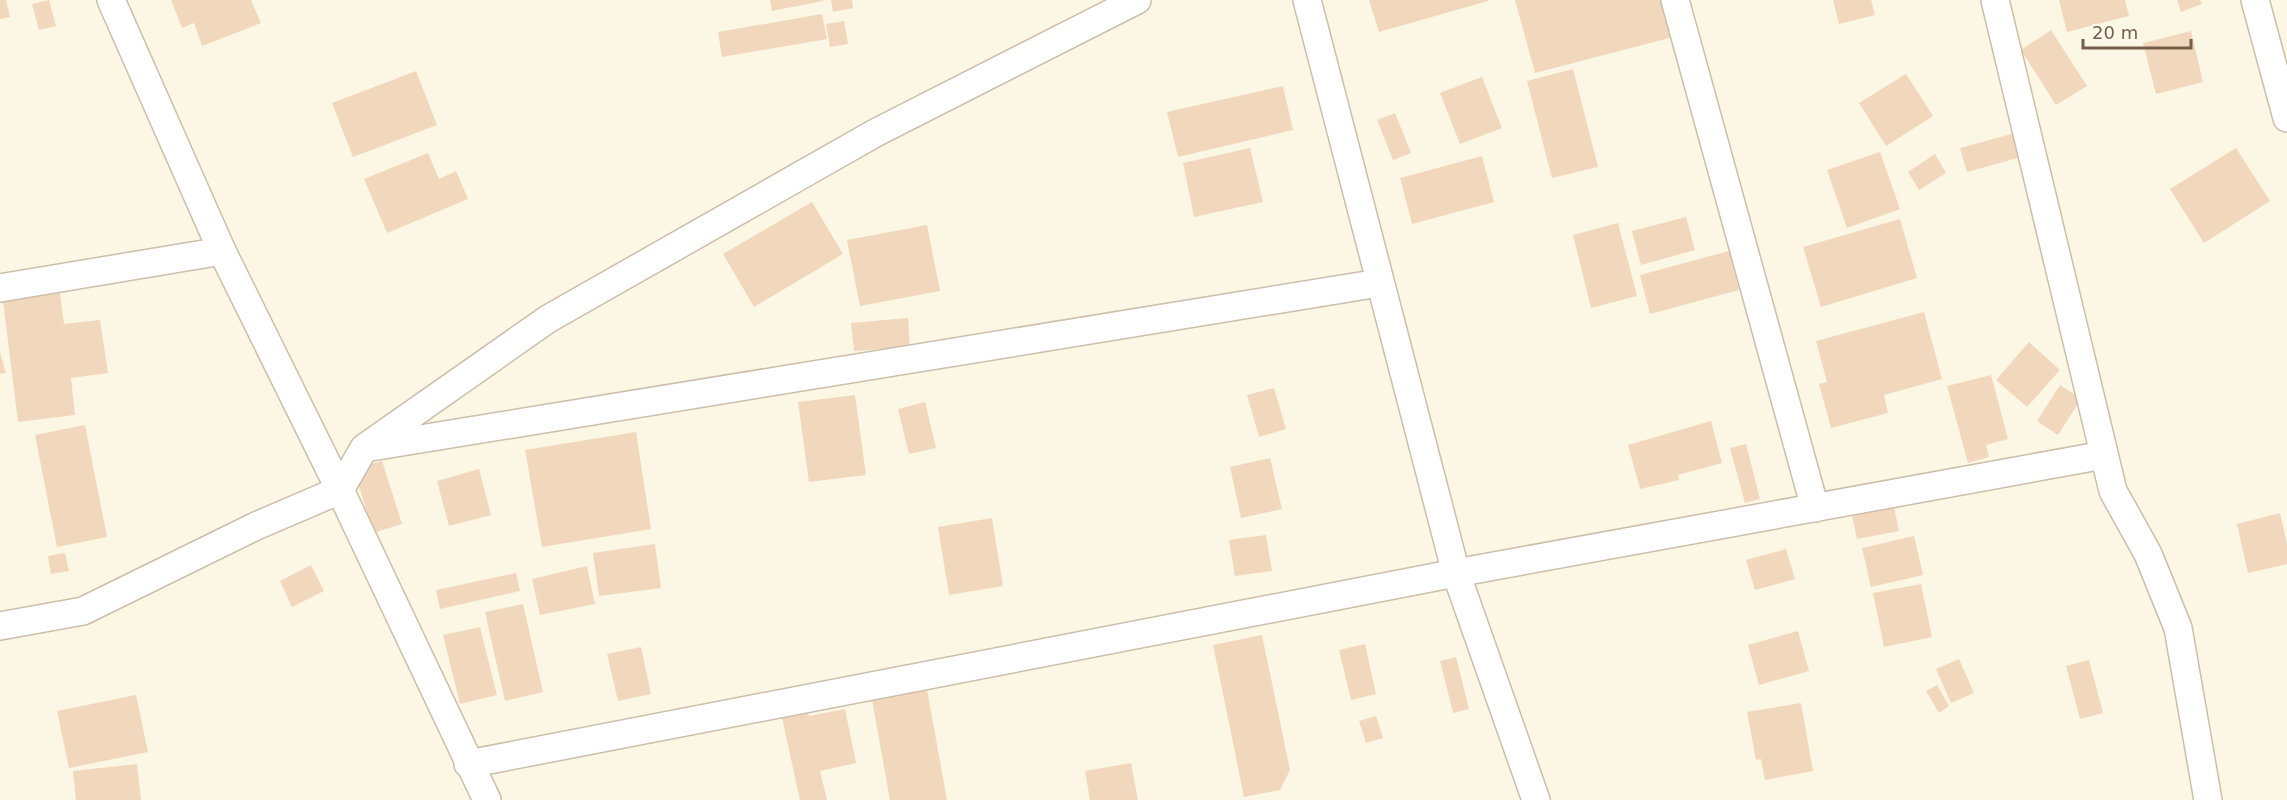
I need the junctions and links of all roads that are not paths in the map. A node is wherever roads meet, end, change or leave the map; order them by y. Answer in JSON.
{"nodes":[{"id":1,"x":111,"y":0,"type":"edge"},
{"id":2,"x":1137,"y":0,"type":"edge"},
{"id":3,"x":1307,"y":0,"type":"edge"},
{"id":4,"x":1675,"y":0,"type":"edge"},
{"id":5,"x":1995,"y":0,"type":"edge"},
{"id":6,"x":2254,"y":0,"type":"edge"},
{"id":7,"x":2287,"y":118,"type":"edge"},
{"id":8,"x":222,"y":251,"type":"junction"},
{"id":9,"x":1379,"y":283,"type":"junction"},
{"id":10,"x":0,"y":288,"type":"edge"},
{"id":11,"x":364,"y":448,"type":"junction"},
{"id":12,"x":2104,"y":455,"type":"junction"},
{"id":13,"x":340,"y":490,"type":"junction"},
{"id":14,"x":1815,"y":508,"type":"junction"},
{"id":15,"x":1456,"y":573,"type":"junction"},
{"id":16,"x":0,"y":626,"type":"edge"},
{"id":17,"x":468,"y":764,"type":"junction"},
{"id":18,"x":487,"y":800,"type":"edge"},
{"id":19,"x":1536,"y":800,"type":"edge"},
{"id":20,"x":2208,"y":800,"type":"edge"}],
"edges":[{"from":1,"to":8,"type":"street"},
{"from":2,"to":11,"type":"street"},
{"from":3,"to":9,"type":"street"},
{"from":4,"to":14,"type":"street"},
{"from":5,"to":12,"type":"street"},
{"from":6,"to":7,"type":"street"},
{"from":8,"to":10,"type":"street"},
{"from":8,"to":13,"type":"street"},
{"from":9,"to":11,"type":"street"},
{"from":9,"to":15,"type":"street"},
{"from":11,"to":13,"type":"street"},
{"from":12,"to":14,"type":"street"},
{"from":12,"to":20,"type":"street"},
{"from":13,"to":16,"type":"street"},
{"from":13,"to":17,"type":"street"},
{"from":14,"to":15,"type":"street"},
{"from":15,"to":17,"type":"street"},
{"from":15,"to":19,"type":"street"},
{"from":17,"to":18,"type":"street"}]}
